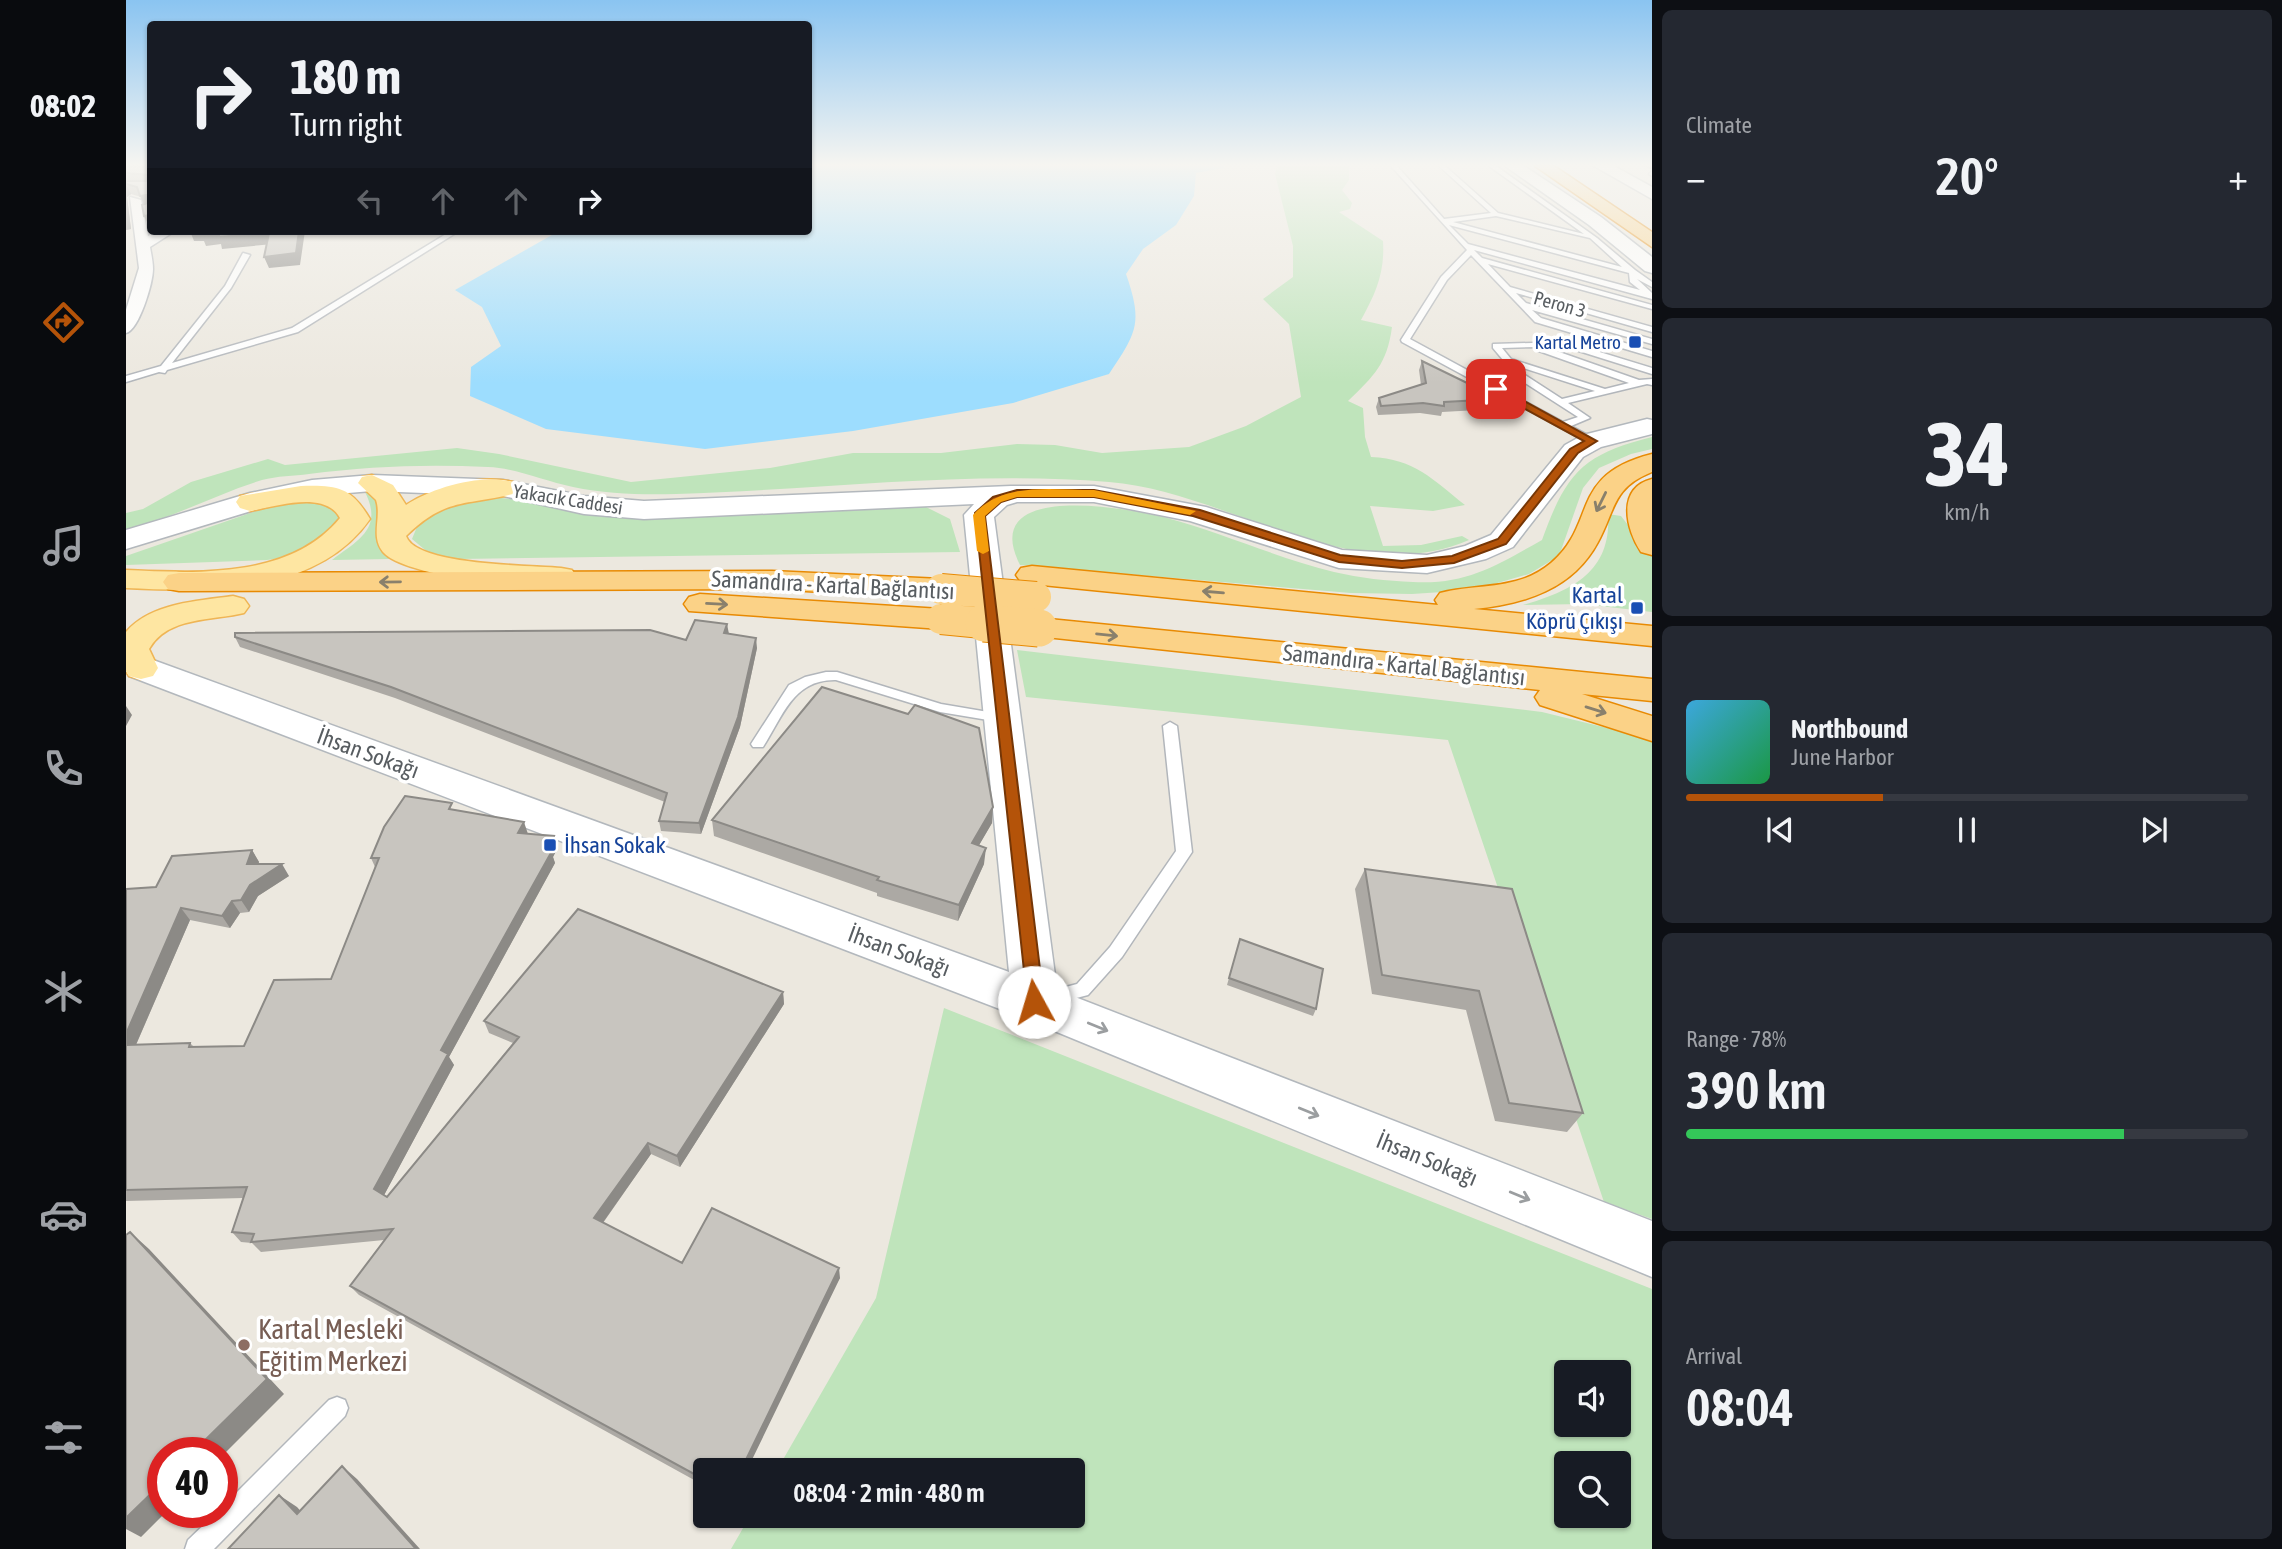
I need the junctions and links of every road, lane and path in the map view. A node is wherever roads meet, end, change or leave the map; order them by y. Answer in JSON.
{"nodes":[{"id":1,"x":141,"y":238,"type":"edge"},
{"id":2,"x":154,"y":238,"type":"edge"},
{"id":3,"x":444,"y":238,"type":"edge"},
{"id":4,"x":1460,"y":238,"type":"edge"},
{"id":5,"x":1472,"y":238,"type":"edge"},
{"id":6,"x":1506,"y":238,"type":"edge"},
{"id":7,"x":1616,"y":238,"type":"edge"},
{"id":8,"x":1595,"y":239,"type":"edge"},
{"id":9,"x":142,"y":245,"type":"junction"},
{"id":10,"x":1469,"y":248,"type":"junction"},
{"id":11,"x":246,"y":256,"type":"dead end"},
{"id":12,"x":1480,"y":259,"type":"junction"},
{"id":13,"x":1652,"y":267,"type":"edge"},
{"id":14,"x":1632,"y":272,"type":"junction"},
{"id":15,"x":1493,"y":273,"type":"junction"},
{"id":16,"x":1634,"y":282,"type":"junction"},
{"id":17,"x":1652,"y":285,"type":"edge"},
{"id":18,"x":1508,"y":289,"type":"junction"},
{"id":19,"x":1652,"y":297,"type":"edge"},
{"id":20,"x":132,"y":301,"type":"edge"},
{"id":21,"x":1524,"y":305,"type":"junction"},
{"id":22,"x":1652,"y":307,"type":"edge"},
{"id":23,"x":1652,"y":317,"type":"edge"},
{"id":24,"x":126,"y":328,"type":"edge"},
{"id":25,"x":1652,"y":330,"type":"edge"},
{"id":26,"x":1652,"y":342,"type":"edge"},
{"id":27,"x":1531,"y":345,"type":"junction"},
{"id":28,"x":1652,"y":354,"type":"edge"},
{"id":29,"x":1507,"y":360,"type":"junction"},
{"id":30,"x":162,"y":371,"type":"junction"},
{"id":31,"x":1652,"y":371,"type":"edge"},
{"id":32,"x":126,"y":379,"type":"edge"},
{"id":33,"x":1652,"y":382,"type":"edge"},
{"id":34,"x":1639,"y":383,"type":"junction"},
{"id":35,"x":1604,"y":391,"type":"junction"},
{"id":36,"x":1561,"y":402,"type":"junction"},
{"id":37,"x":1563,"y":425,"type":"junction"},
{"id":38,"x":1650,"y":426,"type":"edge"},
{"id":39,"x":1592,"y":441,"type":"junction"},
{"id":40,"x":1652,"y":462,"type":"edge"},
{"id":41,"x":372,"y":483,"type":"junction"},
{"id":42,"x":1652,"y":487,"type":"edge"},
{"id":43,"x":503,"y":488,"type":"junction"},
{"id":44,"x":1017,"y":494,"type":"junction"},
{"id":45,"x":914,"y":498,"type":"junction"},
{"id":46,"x":250,"y":502,"type":"junction"},
{"id":47,"x":981,"y":530,"type":"junction"},
{"id":48,"x":392,"y":533,"type":"junction"},
{"id":49,"x":126,"y":540,"type":"edge"},
{"id":50,"x":1652,"y":546,"type":"edge"},
{"id":51,"x":126,"y":579,"type":"edge"},
{"id":52,"x":580,"y":579,"type":"junction"},
{"id":53,"x":179,"y":582,"type":"junction"},
{"id":54,"x":942,"y":592,"type":"junction"},
{"id":55,"x":1281,"y":598,"type":"junction"},
{"id":56,"x":126,"y":600,"type":"edge"},
{"id":57,"x":1036,"y":600,"type":"junction"},
{"id":58,"x":233,"y":606,"type":"junction"},
{"id":59,"x":1652,"y":636,"type":"edge"},
{"id":60,"x":1338,"y":658,"type":"junction"},
{"id":61,"x":1652,"y":662,"type":"edge"},
{"id":62,"x":134,"y":665,"type":"edge"},
{"id":63,"x":1652,"y":690,"type":"edge"},
{"id":64,"x":1002,"y":718,"type":"junction"},
{"id":65,"x":1170,"y":726,"type":"dead end"},
{"id":66,"x":1652,"y":729,"type":"edge"},
{"id":67,"x":758,"y":744,"type":"dead end"},
{"id":68,"x":1034,"y":1002,"type":"junction"},
{"id":69,"x":1652,"y":1249,"type":"edge"},
{"id":70,"x":337,"y":1408,"type":"dead end"},
{"id":71,"x":197,"y":1549,"type":"edge"}],
"edges":[{"from":1,"to":9,"type":"street"},
{"from":2,"to":9,"type":"street"},
{"from":3,"to":30,"type":"lane"},
{"from":4,"to":10,"type":"lane"},
{"from":5,"to":16,"type":"lane"},
{"from":6,"to":14,"type":"lane"},
{"from":7,"to":13,"type":"street"},
{"from":8,"to":14,"type":"lane"},
{"from":9,"to":20,"type":"street"},
{"from":10,"to":12,"type":"lane"},
{"from":10,"to":19,"type":"lane"},
{"from":10,"to":37,"type":"lane"},
{"from":11,"to":30,"type":"lane"},
{"from":12,"to":15,"type":"lane"},
{"from":12,"to":22,"type":"lane"},
{"from":14,"to":16,"type":"lane"},
{"from":14,"to":17,"type":"lane"},
{"from":15,"to":18,"type":"lane"},
{"from":15,"to":23,"type":"lane"},
{"from":16,"to":19,"type":"lane"},
{"from":18,"to":21,"type":"lane"},
{"from":18,"to":25,"type":"lane","name":"Peron 3"},
{"from":20,"to":24,"type":"street"},
{"from":21,"to":26,"type":"lane"},
{"from":21,"to":28,"type":"lane"},
{"from":27,"to":29,"type":"lane"},
{"from":27,"to":31,"type":"lane"},
{"from":27,"to":34,"type":"lane"},
{"from":29,"to":35,"type":"lane"},
{"from":29,"to":36,"type":"lane"},
{"from":30,"to":32,"type":"lane"},
{"from":33,"to":34,"type":"lane"},
{"from":34,"to":35,"type":"lane"},
{"from":35,"to":36,"type":"lane"},
{"from":36,"to":37,"type":"lane"},
{"from":37,"to":39,"type":"lane"},
{"from":38,"to":39,"type":"street"},
{"from":39,"to":44,"type":"street","name":"Yakacık Caddesi"},
{"from":40,"to":55,"type":"highway","one_way":true},
{"from":41,"to":43,"type":"street","name":"Yakacık Caddesi"},
{"from":41,"to":46,"type":"street","name":"Yakacık Caddesi"},
{"from":41,"to":48,"type":"main road"},
{"from":42,"to":50,"type":"highway"},
{"from":43,"to":45,"type":"street","name":"Yakacık Caddesi"},
{"from":43,"to":48,"type":"main road"},
{"from":44,"to":45,"type":"street","name":"Yakacık Caddesi"},
{"from":44,"to":47,"type":"street"},
{"from":45,"to":47,"type":"street"},
{"from":46,"to":49,"type":"street","name":"Yakacık Caddesi"},
{"from":46,"to":53,"type":"main road"},
{"from":47,"to":64,"type":"street"},
{"from":48,"to":52,"type":"main road"},
{"from":51,"to":53,"type":"main road"},
{"from":52,"to":53,"type":"highway","name":"Samandıra - Kartal Bağlantısı","one_way":true},
{"from":52,"to":54,"type":"highway","name":"Samandıra - Kartal Bağlantısı"},
{"from":54,"to":57,"type":"highway","name":"Samandıra - Kartal Bağlantısı","bridge":true},
{"from":54,"to":57,"type":"highway"},
{"from":58,"to":54,"type":"highway","name":"Samandıra - Kartal Bağlantısı","one_way":true},
{"from":55,"to":57,"type":"highway","one_way":true},
{"from":55,"to":59,"type":"highway"},
{"from":56,"to":58,"type":"main road"},
{"from":57,"to":60,"type":"highway","name":"Samandıra - Kartal Bağlantısı","one_way":true},
{"from":57,"to":61,"type":"highway","name":"Samandıra - Kartal Bağlantısı"},
{"from":58,"to":62,"type":"main road"},
{"from":60,"to":63,"type":"highway","name":"Samandıra - Kartal Bağlantısı"},
{"from":60,"to":66,"type":"highway","one_way":true},
{"from":62,"to":68,"type":"street","name":"İhsan Sokağı"},
{"from":64,"to":67,"type":"lane"},
{"from":64,"to":68,"type":"street"},
{"from":65,"to":68,"type":"lane"},
{"from":68,"to":69,"type":"street","name":"İhsan Sokağı","one_way":true},
{"from":70,"to":71,"type":"lane"}]}
